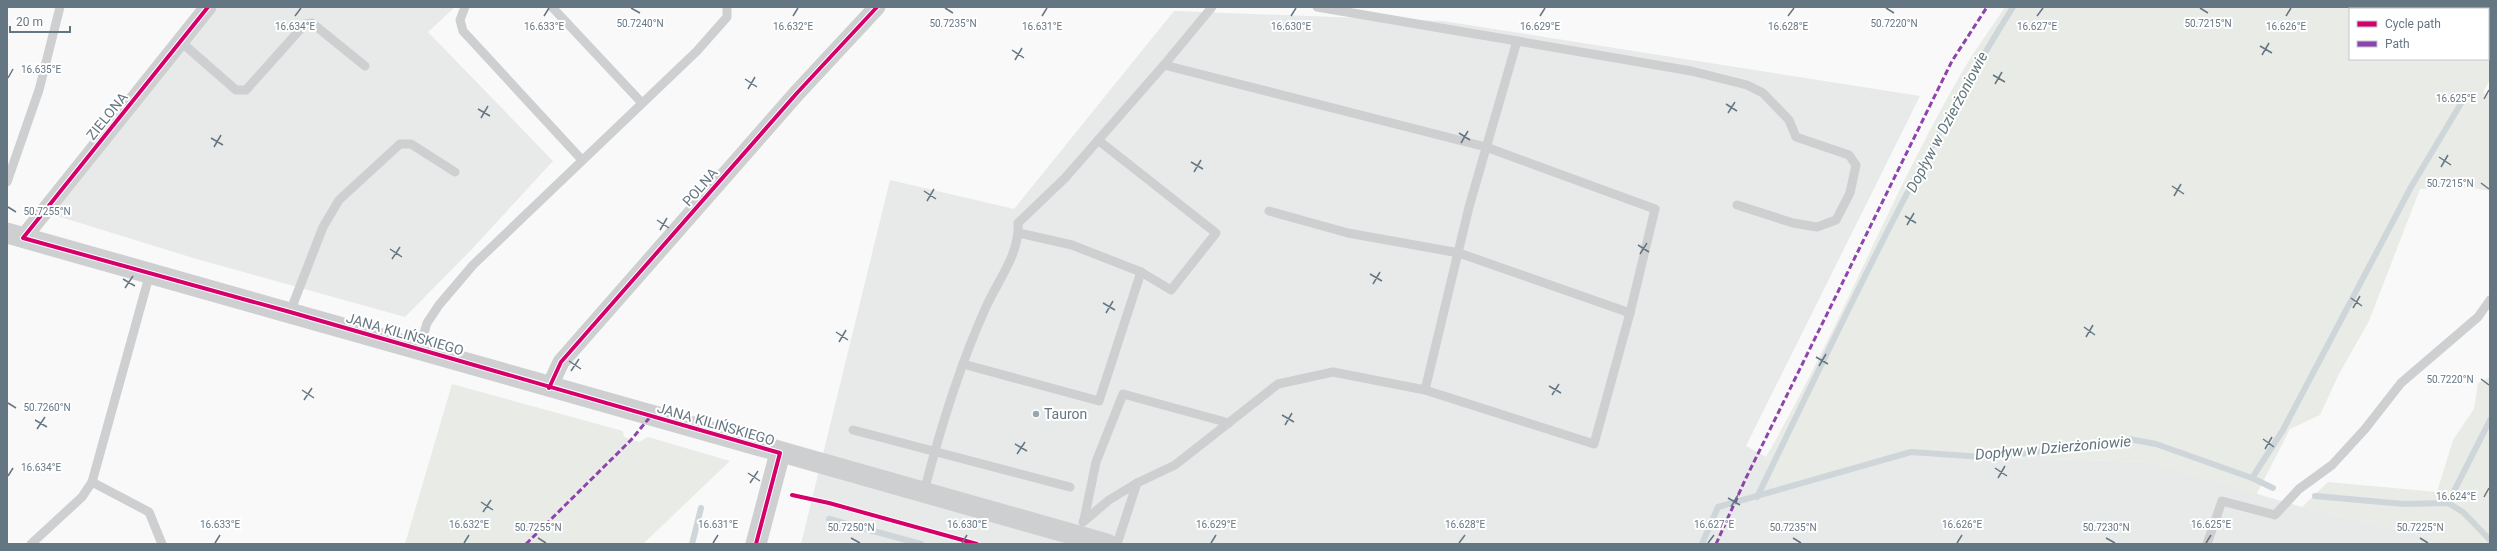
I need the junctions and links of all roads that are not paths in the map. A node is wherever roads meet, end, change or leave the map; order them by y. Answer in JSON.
{"nodes":[{"id":1,"x":60,"y":7,"type":"edge"},
{"id":2,"x":208,"y":7,"type":"edge"},
{"id":3,"x":465,"y":7,"type":"edge"},
{"id":4,"x":552,"y":7,"type":"edge"},
{"id":5,"x":728,"y":7,"type":"edge"},
{"id":6,"x":877,"y":7,"type":"edge"},
{"id":7,"x":1212,"y":7,"type":"edge"},
{"id":8,"x":1317,"y":7,"type":"edge"},
{"id":9,"x":1516,"y":41,"type":"junction"},
{"id":10,"x":180,"y":42,"type":"junction"},
{"id":11,"x":1164,"y":65,"type":"junction"},
{"id":12,"x":365,"y":66,"type":"dead end"},
{"id":13,"x":642,"y":103,"type":"junction"},
{"id":14,"x":1098,"y":140,"type":"junction"},
{"id":15,"x":1486,"y":147,"type":"junction"},
{"id":16,"x":582,"y":160,"type":"junction"},
{"id":17,"x":456,"y":172,"type":"dead end"},
{"id":18,"x":7,"y":182,"type":"edge"},
{"id":19,"x":1737,"y":205,"type":"dead end"},
{"id":20,"x":1269,"y":211,"type":"dead end"},
{"id":21,"x":1019,"y":233,"type":"junction"},
{"id":22,"x":15,"y":236,"type":"edge"},
{"id":23,"x":1459,"y":253,"type":"junction"},
{"id":24,"x":1141,"y":272,"type":"junction"},
{"id":25,"x":150,"y":273,"type":"junction"},
{"id":26,"x":2490,"y":300,"type":"edge"},
{"id":27,"x":290,"y":312,"type":"junction"},
{"id":28,"x":1630,"y":313,"type":"junction"},
{"id":29,"x":420,"y":350,"type":"junction"},
{"id":30,"x":963,"y":364,"type":"junction"},
{"id":31,"x":550,"y":388,"type":"junction"},
{"id":32,"x":1425,"y":390,"type":"junction"},
{"id":33,"x":1229,"y":423,"type":"junction"},
{"id":34,"x":853,"y":430,"type":"dead end"},
{"id":35,"x":934,"y":451,"type":"junction"},
{"id":36,"x":780,"y":453,"type":"junction"},
{"id":37,"x":92,"y":482,"type":"junction"},
{"id":38,"x":1137,"y":483,"type":"junction"},
{"id":39,"x":1070,"y":487,"type":"dead end"},
{"id":40,"x":924,"y":492,"type":"junction"},
{"id":41,"x":1081,"y":528,"type":"junction"},
{"id":42,"x":30,"y":544,"type":"edge"},
{"id":43,"x":162,"y":544,"type":"edge"},
{"id":44,"x":756,"y":544,"type":"edge"},
{"id":45,"x":1107,"y":544,"type":"edge"},
{"id":46,"x":1116,"y":544,"type":"edge"},
{"id":47,"x":2208,"y":544,"type":"edge"}],
"edges":[{"from":1,"to":18,"type":"lane"},
{"from":2,"to":10,"type":"street","name":"ZIELONA"},
{"from":3,"to":16,"type":"lane"},
{"from":4,"to":13,"type":"lane"},
{"from":5,"to":13,"type":"lane"},
{"from":6,"to":31,"type":"street","name":"POLNA"},
{"from":7,"to":11,"type":"lane"},
{"from":8,"to":9,"type":"lane"},
{"from":9,"to":15,"type":"lane"},
{"from":9,"to":19,"type":"lane"},
{"from":10,"to":12,"type":"lane"},
{"from":10,"to":22,"type":"street","name":"ZIELONA"},
{"from":11,"to":14,"type":"lane"},
{"from":11,"to":15,"type":"lane"},
{"from":13,"to":16,"type":"lane"},
{"from":14,"to":21,"type":"lane"},
{"from":14,"to":24,"type":"lane"},
{"from":15,"to":23,"type":"lane"},
{"from":15,"to":28,"type":"lane"},
{"from":16,"to":29,"type":"lane"},
{"from":17,"to":27,"type":"lane"},
{"from":20,"to":23,"type":"lane"},
{"from":21,"to":24,"type":"lane"},
{"from":21,"to":30,"type":"lane"},
{"from":22,"to":25,"type":"street","name":"JANA KILIŃSKIEGO"},
{"from":23,"to":28,"type":"lane"},
{"from":23,"to":32,"type":"lane"},
{"from":24,"to":30,"type":"lane"},
{"from":25,"to":27,"type":"street","name":"JANA KILIŃSKIEGO"},
{"from":25,"to":37,"type":"lane"},
{"from":26,"to":47,"type":"lane"},
{"from":27,"to":29,"type":"street","name":"JANA KILIŃSKIEGO"},
{"from":28,"to":32,"type":"lane"},
{"from":29,"to":31,"type":"street","name":"JANA KILIŃSKIEGO"},
{"from":30,"to":35,"type":"lane"},
{"from":31,"to":36,"type":"street","name":"JANA KILIŃSKIEGO"},
{"from":32,"to":33,"type":"lane"},
{"from":33,"to":38,"type":"lane"},
{"from":33,"to":41,"type":"lane"},
{"from":34,"to":35,"type":"lane"},
{"from":35,"to":39,"type":"lane"},
{"from":35,"to":40,"type":"lane"},
{"from":36,"to":40,"type":"street","name":"JANA KILIŃSKIEGO"},
{"from":36,"to":44,"type":"street"},
{"from":37,"to":42,"type":"lane"},
{"from":37,"to":43,"type":"lane"},
{"from":38,"to":41,"type":"lane"},
{"from":38,"to":46,"type":"lane"},
{"from":40,"to":41,"type":"street","name":"JANA KILIŃSKIEGO"},
{"from":41,"to":45,"type":"street","name":"JANA KILIŃSKIEGO"}]}
